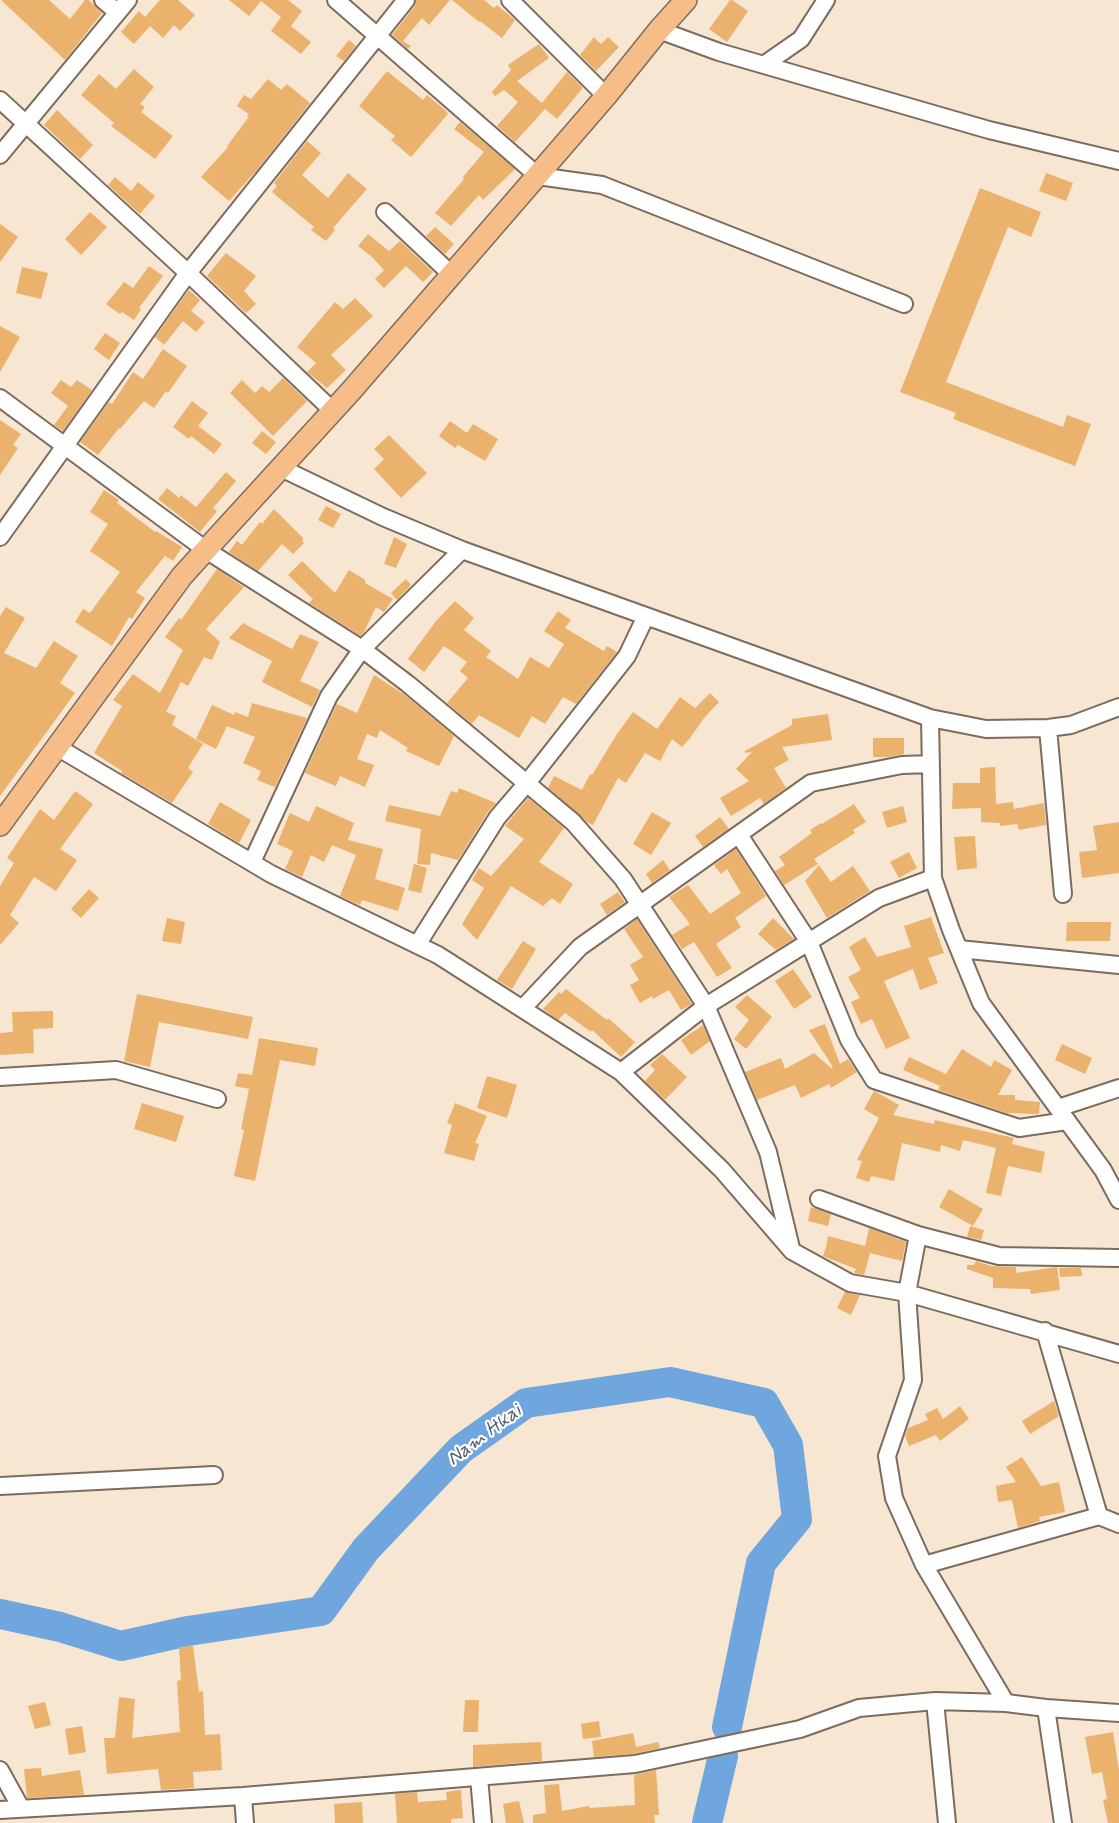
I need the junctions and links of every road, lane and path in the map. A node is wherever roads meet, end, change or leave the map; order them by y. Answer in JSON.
{"nodes":[{"id":1,"x":103,"y":0,"type":"edge"},
{"id":2,"x":336,"y":0,"type":"edge"},
{"id":3,"x":406,"y":0,"type":"edge"},
{"id":4,"x":510,"y":0,"type":"edge"},
{"id":5,"x":686,"y":0,"type":"edge"},
{"id":6,"x":826,"y":0,"type":"edge"},
{"id":7,"x":122,"y":6,"type":"edge"},
{"id":8,"x":659,"y":30,"type":"junction"},
{"id":9,"x":378,"y":37,"type":"junction"},
{"id":10,"x":765,"y":64,"type":"junction"},
{"id":11,"x":606,"y":96,"type":"junction"},
{"id":12,"x":0,"y":100,"type":"edge"},
{"id":13,"x":24,"y":124,"type":"junction"},
{"id":14,"x":0,"y":155,"type":"edge"},
{"id":15,"x":1119,"y":161,"type":"edge"},
{"id":16,"x":538,"y":176,"type":"junction"},
{"id":17,"x":385,"y":212,"type":"dead end"},
{"id":18,"x":188,"y":273,"type":"junction"},
{"id":19,"x":452,"y":275,"type":"junction"},
{"id":20,"x":904,"y":304,"type":"dead end"},
{"id":21,"x":0,"y":398,"type":"edge"},
{"id":22,"x":333,"y":411,"type":"junction"},
{"id":23,"x":66,"y":446,"type":"junction"},
{"id":24,"x":281,"y":468,"type":"junction"},
{"id":25,"x":0,"y":537,"type":"edge"},
{"id":26,"x":206,"y":550,"type":"junction"},
{"id":27,"x":462,"y":550,"type":"junction"},
{"id":28,"x":646,"y":616,"type":"junction"},
{"id":29,"x":362,"y":649,"type":"junction"},
{"id":30,"x":1119,"y":707,"type":"edge"},
{"id":31,"x":930,"y":718,"type":"junction"},
{"id":32,"x":1048,"y":728,"type":"junction"},
{"id":33,"x":57,"y":747,"type":"junction"},
{"id":34,"x":931,"y":764,"type":"junction"},
{"id":35,"x":527,"y":783,"type":"junction"},
{"id":36,"x":2,"y":818,"type":"edge"},
{"id":37,"x":739,"y":835,"type":"junction"},
{"id":38,"x":252,"y":862,"type":"junction"},
{"id":39,"x":933,"y":878,"type":"junction"},
{"id":40,"x":1063,"y":894,"type":"dead end"},
{"id":41,"x":641,"y":905,"type":"junction"},
{"id":42,"x":809,"y":942,"type":"junction"},
{"id":43,"x":417,"y":945,"type":"junction"},
{"id":44,"x":959,"y":949,"type":"junction"},
{"id":45,"x":1117,"y":968,"type":"edge"},
{"id":46,"x":706,"y":1006,"type":"junction"},
{"id":47,"x":522,"y":1009,"type":"junction"},
{"id":48,"x":621,"y":1072,"type":"junction"},
{"id":49,"x":0,"y":1077,"type":"edge"},
{"id":50,"x":1119,"y":1088,"type":"edge"},
{"id":51,"x":217,"y":1099,"type":"dead end"},
{"id":52,"x":1062,"y":1114,"type":"junction"},
{"id":53,"x":819,"y":1199,"type":"dead end"},
{"id":54,"x":1119,"y":1200,"type":"edge"},
{"id":55,"x":918,"y":1234,"type":"junction"},
{"id":56,"x":792,"y":1251,"type":"junction"},
{"id":57,"x":1119,"y":1257,"type":"edge"},
{"id":58,"x":907,"y":1293,"type":"junction"},
{"id":59,"x":1046,"y":1331,"type":"junction"},
{"id":60,"x":1119,"y":1354,"type":"edge"},
{"id":61,"x":214,"y":1475,"type":"dead end"},
{"id":62,"x":0,"y":1486,"type":"edge"},
{"id":63,"x":1099,"y":1516,"type":"junction"},
{"id":64,"x":1119,"y":1524,"type":"edge"},
{"id":65,"x":924,"y":1565,"type":"junction"},
{"id":66,"x":935,"y":1701,"type":"junction"},
{"id":67,"x":1006,"y":1703,"type":"junction"},
{"id":68,"x":1046,"y":1708,"type":"junction"},
{"id":69,"x":1118,"y":1717,"type":"edge"},
{"id":70,"x":0,"y":1770,"type":"edge"},
{"id":71,"x":479,"y":1777,"type":"junction"},
{"id":72,"x":243,"y":1796,"type":"junction"},
{"id":73,"x":21,"y":1808,"type":"junction"},
{"id":74,"x":0,"y":1810,"type":"edge"},
{"id":75,"x":245,"y":1823,"type":"edge"},
{"id":76,"x":483,"y":1823,"type":"edge"},
{"id":77,"x":947,"y":1823,"type":"edge"},
{"id":78,"x":1062,"y":1823,"type":"edge"}],
"edges":[{"from":1,"to":7,"type":"street"},
{"from":2,"to":9,"type":"street"},
{"from":3,"to":9,"type":"street"},
{"from":4,"to":11,"type":"street"},
{"from":5,"to":8,"type":"main road"},
{"from":6,"to":10,"type":"street"},
{"from":7,"to":13,"type":"street"},
{"from":8,"to":10,"type":"street"},
{"from":8,"to":11,"type":"main road"},
{"from":9,"to":16,"type":"street"},
{"from":9,"to":18,"type":"street"},
{"from":10,"to":15,"type":"street"},
{"from":11,"to":16,"type":"main road"},
{"from":12,"to":13,"type":"street"},
{"from":13,"to":14,"type":"street"},
{"from":13,"to":18,"type":"street"},
{"from":16,"to":19,"type":"main road"},
{"from":16,"to":20,"type":"street"},
{"from":17,"to":19,"type":"street"},
{"from":18,"to":22,"type":"street"},
{"from":18,"to":23,"type":"street"},
{"from":19,"to":22,"type":"main road"},
{"from":21,"to":23,"type":"street"},
{"from":22,"to":24,"type":"main road"},
{"from":23,"to":25,"type":"street"},
{"from":23,"to":26,"type":"street"},
{"from":24,"to":26,"type":"main road"},
{"from":24,"to":27,"type":"street"},
{"from":26,"to":29,"type":"street"},
{"from":26,"to":33,"type":"main road"},
{"from":27,"to":28,"type":"street"},
{"from":27,"to":29,"type":"street"},
{"from":28,"to":31,"type":"street"},
{"from":28,"to":35,"type":"street"},
{"from":29,"to":35,"type":"street"},
{"from":29,"to":38,"type":"street"},
{"from":30,"to":32,"type":"street"},
{"from":31,"to":32,"type":"street"},
{"from":31,"to":34,"type":"street"},
{"from":32,"to":40,"type":"street"},
{"from":33,"to":36,"type":"main road"},
{"from":33,"to":38,"type":"street"},
{"from":34,"to":37,"type":"street"},
{"from":34,"to":39,"type":"street"},
{"from":35,"to":41,"type":"street"},
{"from":35,"to":43,"type":"street"},
{"from":37,"to":41,"type":"street"},
{"from":37,"to":42,"type":"street"},
{"from":38,"to":43,"type":"street"},
{"from":39,"to":42,"type":"street"},
{"from":39,"to":44,"type":"street"},
{"from":41,"to":46,"type":"street"},
{"from":41,"to":47,"type":"street"},
{"from":42,"to":46,"type":"street"},
{"from":42,"to":52,"type":"street"},
{"from":43,"to":47,"type":"street"},
{"from":44,"to":45,"type":"street"},
{"from":44,"to":52,"type":"street"},
{"from":46,"to":48,"type":"street"},
{"from":46,"to":56,"type":"street"},
{"from":47,"to":48,"type":"street"},
{"from":48,"to":56,"type":"street"},
{"from":49,"to":51,"type":"street"},
{"from":50,"to":52,"type":"street"},
{"from":52,"to":54,"type":"street"},
{"from":53,"to":55,"type":"street"},
{"from":55,"to":57,"type":"street"},
{"from":55,"to":58,"type":"street"},
{"from":56,"to":58,"type":"street"},
{"from":58,"to":59,"type":"street"},
{"from":58,"to":65,"type":"street"},
{"from":59,"to":60,"type":"street"},
{"from":59,"to":63,"type":"street"},
{"from":61,"to":62,"type":"street"},
{"from":63,"to":64,"type":"street"},
{"from":63,"to":65,"type":"street"},
{"from":65,"to":67,"type":"street"},
{"from":66,"to":67,"type":"street"},
{"from":66,"to":71,"type":"street"},
{"from":66,"to":77,"type":"street"},
{"from":67,"to":68,"type":"street"},
{"from":68,"to":69,"type":"street"},
{"from":68,"to":78,"type":"street"},
{"from":70,"to":73,"type":"street"},
{"from":71,"to":72,"type":"street"},
{"from":71,"to":76,"type":"street"},
{"from":72,"to":73,"type":"street"},
{"from":72,"to":75,"type":"street"},
{"from":73,"to":74,"type":"street"}]}
